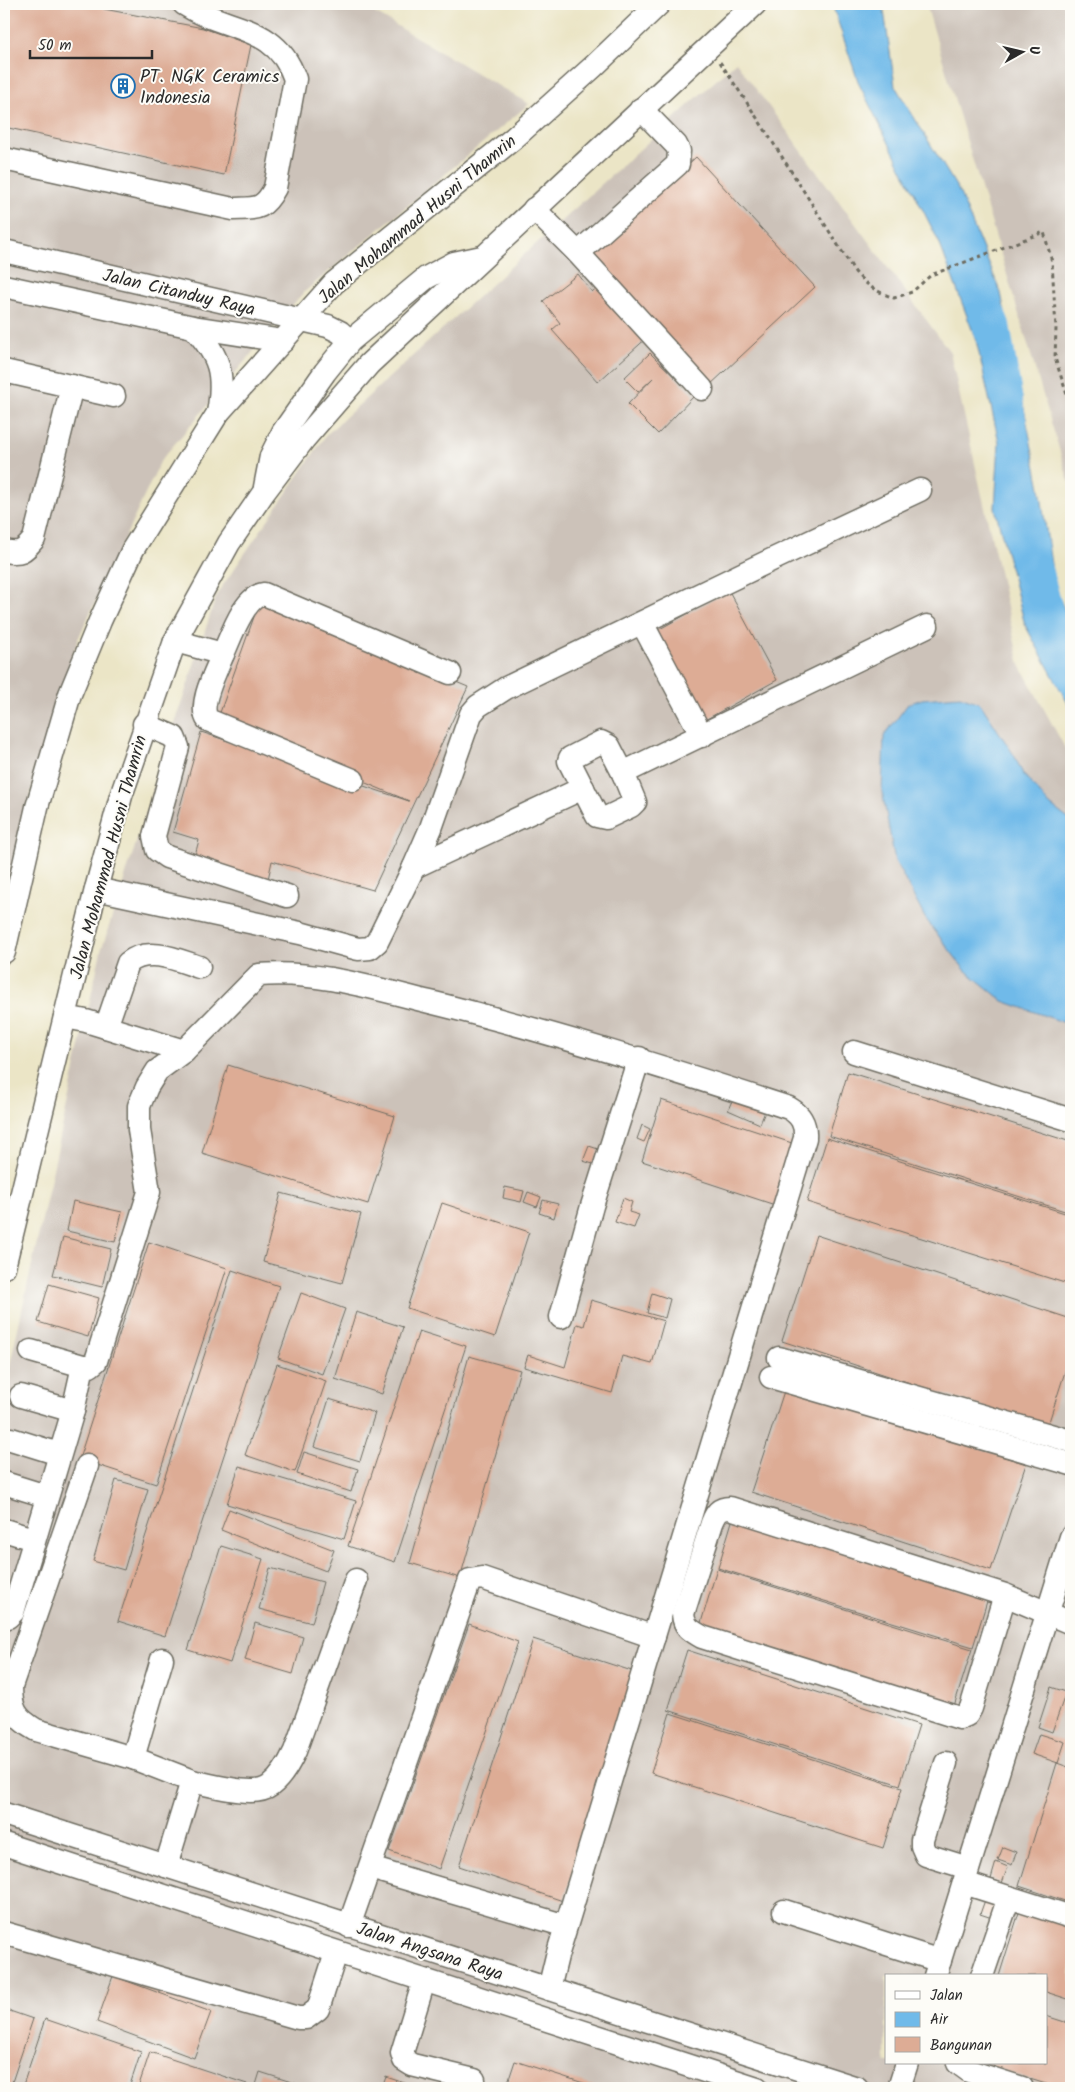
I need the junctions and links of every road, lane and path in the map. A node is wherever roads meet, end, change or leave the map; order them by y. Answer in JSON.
{"nodes":[{"id":1,"x":184,"y":4,"type":"edge"},
{"id":2,"x":659,"y":4,"type":"edge"},
{"id":3,"x":755,"y":4,"type":"edge"},
{"id":4,"x":709,"y":47,"type":"junction"},
{"id":5,"x":641,"y":109,"type":"junction"},
{"id":6,"x":4,"y":159,"type":"edge"},
{"id":7,"x":534,"y":209,"type":"junction"},
{"id":8,"x":4,"y":252,"type":"edge"},
{"id":9,"x":578,"y":253,"type":"junction"},
{"id":10,"x":483,"y":256,"type":"junction"},
{"id":11,"x":4,"y":286,"type":"edge"},
{"id":12,"x":300,"y":320,"type":"junction"},
{"id":13,"x":193,"y":327,"type":"junction"},
{"id":14,"x":283,"y":341,"type":"junction"},
{"id":15,"x":350,"y":341,"type":"junction"},
{"id":16,"x":4,"y":371,"type":"edge"},
{"id":17,"x":72,"y":386,"type":"junction"},
{"id":18,"x":702,"y":389,"type":"dead end"},
{"id":19,"x":114,"y":396,"type":"dead end"},
{"id":20,"x":1071,"y":407,"type":"edge"},
{"id":21,"x":218,"y":414,"type":"junction"},
{"id":22,"x":920,"y":490,"type":"dead end"},
{"id":23,"x":264,"y":492,"type":"junction"},
{"id":24,"x":4,"y":551,"type":"edge"},
{"id":25,"x":642,"y":622,"type":"junction"},
{"id":26,"x":927,"y":626,"type":"dead end"},
{"id":27,"x":175,"y":641,"type":"junction"},
{"id":28,"x":223,"y":654,"type":"junction"},
{"id":29,"x":450,"y":673,"type":"dead end"},
{"id":30,"x":144,"y":724,"type":"junction"},
{"id":31,"x":702,"y":736,"type":"junction"},
{"id":32,"x":623,"y":773,"type":"junction"},
{"id":33,"x":353,"y":780,"type":"dead end"},
{"id":34,"x":583,"y":788,"type":"junction"},
{"id":35,"x":414,"y":867,"type":"junction"},
{"id":36,"x":96,"y":888,"type":"junction"},
{"id":37,"x":287,"y":896,"type":"dead end"},
{"id":38,"x":4,"y":952,"type":"edge"},
{"id":39,"x":199,"y":967,"type":"dead end"},
{"id":40,"x":66,"y":1017,"type":"junction"},
{"id":41,"x":106,"y":1027,"type":"junction"},
{"id":42,"x":184,"y":1051,"type":"junction"},
{"id":43,"x":854,"y":1052,"type":"dead end"},
{"id":44,"x":639,"y":1058,"type":"junction"},
{"id":45,"x":1071,"y":1120,"type":"edge"},
{"id":46,"x":27,"y":1172,"type":"junction"},
{"id":47,"x":4,"y":1195,"type":"edge"},
{"id":48,"x":4,"y":1267,"type":"edge"},
{"id":49,"x":561,"y":1317,"type":"dead end"},
{"id":50,"x":31,"y":1351,"type":"dead end"},
{"id":51,"x":83,"y":1366,"type":"junction"},
{"id":52,"x":21,"y":1396,"type":"dead end"},
{"id":53,"x":73,"y":1411,"type":"junction"},
{"id":54,"x":11,"y":1439,"type":"dead end"},
{"id":55,"x":1071,"y":1441,"type":"edge"},
{"id":56,"x":59,"y":1454,"type":"junction"},
{"id":57,"x":1071,"y":1464,"type":"edge"},
{"id":58,"x":87,"y":1466,"type":"dead end"},
{"id":59,"x":4,"y":1483,"type":"edge"},
{"id":60,"x":46,"y":1496,"type":"junction"},
{"id":61,"x":4,"y":1530,"type":"edge"},
{"id":62,"x":1071,"y":1537,"type":"edge"},
{"id":63,"x":33,"y":1539,"type":"junction"},
{"id":64,"x":13,"y":1578,"type":"edge"},
{"id":65,"x":356,"y":1580,"type":"dead end"},
{"id":66,"x":1005,"y":1595,"type":"junction"},
{"id":67,"x":1047,"y":1614,"type":"junction"},
{"id":68,"x":4,"y":1618,"type":"edge"},
{"id":69,"x":1071,"y":1623,"type":"edge"},
{"id":70,"x":654,"y":1637,"type":"junction"},
{"id":71,"x":162,"y":1659,"type":"dead end"},
{"id":72,"x":133,"y":1758,"type":"junction"},
{"id":73,"x":946,"y":1763,"type":"dead end"},
{"id":74,"x":192,"y":1781,"type":"junction"},
{"id":75,"x":4,"y":1814,"type":"edge"},
{"id":76,"x":4,"y":1844,"type":"edge"},
{"id":77,"x":166,"y":1866,"type":"junction"},
{"id":78,"x":370,"y":1868,"type":"junction"},
{"id":79,"x":966,"y":1876,"type":"junction"},
{"id":80,"x":1009,"y":1897,"type":"junction"},
{"id":81,"x":784,"y":1911,"type":"dead end"},
{"id":82,"x":1071,"y":1917,"type":"edge"},
{"id":83,"x":349,"y":1926,"type":"junction"},
{"id":84,"x":566,"y":1926,"type":"junction"},
{"id":85,"x":4,"y":1933,"type":"edge"},
{"id":86,"x":336,"y":1953,"type":"junction"},
{"id":87,"x":937,"y":1968,"type":"edge"},
{"id":88,"x":983,"y":1974,"type":"edge"},
{"id":89,"x":424,"y":1981,"type":"junction"},
{"id":90,"x":549,"y":1989,"type":"junction"},
{"id":91,"x":907,"y":2064,"type":"edge"},
{"id":92,"x":959,"y":2064,"type":"edge"},
{"id":93,"x":474,"y":2080,"type":"dead end"},
{"id":94,"x":757,"y":2088,"type":"edge"},
{"id":95,"x":858,"y":2088,"type":"edge"},
{"id":96,"x":898,"y":2088,"type":"edge"},
{"id":97,"x":1022,"y":2088,"type":"edge"}],
"edges":[{"from":1,"to":6,"type":"street"},
{"from":2,"to":12,"type":"street","name":"Jalan Mohammad Husni Thamrin"},
{"from":3,"to":4,"type":"street","name":"Jalan Mohammad Husni Thamrin"},
{"from":4,"to":5,"type":"street","name":"Jalan Mohammad Husni Thamrin"},
{"from":4,"to":20,"type":"path"},
{"from":5,"to":7,"type":"street","name":"Jalan Mohammad Husni Thamrin"},
{"from":5,"to":9,"type":"street"},
{"from":7,"to":9,"type":"street"},
{"from":7,"to":10,"type":"street","name":"Jalan Mohammad Husni Thamrin"},
{"from":8,"to":12,"type":"street","name":"Jalan Citanduy Raya"},
{"from":9,"to":18,"type":"street"},
{"from":10,"to":15,"type":"street","name":"Jalan Mohammad Husni Thamrin"},
{"from":10,"to":23,"type":"street","name":"Jalan Mohammad Husni Thamrin"},
{"from":11,"to":13,"type":"street","name":"Jalan Citanduy Raya"},
{"from":12,"to":14,"type":"street","name":"Jalan Mohammad Husni Thamrin"},
{"from":12,"to":15,"type":"street","name":"Jalan Citanduy Raya"},
{"from":13,"to":14,"type":"street","name":"Jalan Citanduy Raya"},
{"from":13,"to":21,"type":"street"},
{"from":14,"to":21,"type":"street","name":"Jalan Mohammad Husni Thamrin"},
{"from":15,"to":23,"type":"street","name":"Jalan Mohammad Husni Thamrin"},
{"from":16,"to":17,"type":"street"},
{"from":17,"to":19,"type":"street"},
{"from":17,"to":24,"type":"street"},
{"from":21,"to":38,"type":"street","name":"Jalan Mohammad Husni Thamrin"},
{"from":22,"to":25,"type":"street"},
{"from":23,"to":27,"type":"street","name":"Jalan Mohammad Husni Thamrin"},
{"from":25,"to":31,"type":"street"},
{"from":25,"to":35,"type":"street"},
{"from":26,"to":31,"type":"street"},
{"from":27,"to":28,"type":"street"},
{"from":27,"to":30,"type":"street","name":"Jalan Mohammad Husni Thamrin"},
{"from":28,"to":29,"type":"street"},
{"from":28,"to":33,"type":"street"},
{"from":30,"to":36,"type":"street","name":"Jalan Mohammad Husni Thamrin"},
{"from":30,"to":37,"type":"street"},
{"from":31,"to":32,"type":"street"},
{"from":32,"to":34,"type":"street"},
{"from":32,"to":34,"type":"street"},
{"from":34,"to":35,"type":"street"},
{"from":35,"to":36,"type":"street"},
{"from":36,"to":40,"type":"street","name":"Jalan Mohammad Husni Thamrin"},
{"from":39,"to":41,"type":"street"},
{"from":40,"to":41,"type":"street"},
{"from":40,"to":46,"type":"street","name":"Jalan Mohammad Husni Thamrin"},
{"from":41,"to":42,"type":"street"},
{"from":42,"to":44,"type":"street"},
{"from":42,"to":51,"type":"street"},
{"from":43,"to":45,"type":"street"},
{"from":44,"to":49,"type":"street"},
{"from":44,"to":70,"type":"street"},
{"from":46,"to":47,"type":"street"},
{"from":46,"to":48,"type":"street","name":"Jalan Mohammad Husni Thamrin"},
{"from":50,"to":51,"type":"street"},
{"from":51,"to":53,"type":"street"},
{"from":52,"to":53,"type":"street"},
{"from":53,"to":56,"type":"street"},
{"from":54,"to":56,"type":"street"},
{"from":55,"to":57,"type":"street"},
{"from":56,"to":60,"type":"street"},
{"from":58,"to":72,"type":"street"},
{"from":59,"to":60,"type":"street"},
{"from":60,"to":63,"type":"street"},
{"from":61,"to":63,"type":"street"},
{"from":62,"to":67,"type":"street"},
{"from":63,"to":64,"type":"street"},
{"from":64,"to":68,"type":"street"},
{"from":65,"to":74,"type":"street"},
{"from":66,"to":66,"type":"street"},
{"from":66,"to":67,"type":"street"},
{"from":67,"to":69,"type":"street"},
{"from":67,"to":79,"type":"street"},
{"from":70,"to":78,"type":"street"},
{"from":70,"to":84,"type":"street"},
{"from":71,"to":72,"type":"street"},
{"from":72,"to":74,"type":"street"},
{"from":73,"to":79,"type":"street"},
{"from":74,"to":77,"type":"street"},
{"from":75,"to":77,"type":"street","name":"Jalan Angsana Raya"},
{"from":76,"to":86,"type":"street","name":"Jalan Angsana Raya"},
{"from":77,"to":83,"type":"street","name":"Jalan Angsana Raya"},
{"from":78,"to":83,"type":"street"},
{"from":78,"to":84,"type":"street"},
{"from":79,"to":80,"type":"street"},
{"from":79,"to":87,"type":"street"},
{"from":80,"to":82,"type":"street"},
{"from":80,"to":88,"type":"street"},
{"from":81,"to":87,"type":"street"},
{"from":83,"to":90,"type":"street","name":"Jalan Angsana Raya"},
{"from":84,"to":90,"type":"street"},
{"from":85,"to":86,"type":"street"},
{"from":86,"to":89,"type":"street","name":"Jalan Angsana Raya"},
{"from":89,"to":93,"type":"street"},
{"from":89,"to":94,"type":"street","name":"Jalan Angsana Raya"},
{"from":90,"to":95,"type":"street","name":"Jalan Angsana Raya"},
{"from":91,"to":96,"type":"street"},
{"from":92,"to":97,"type":"street"}]}
